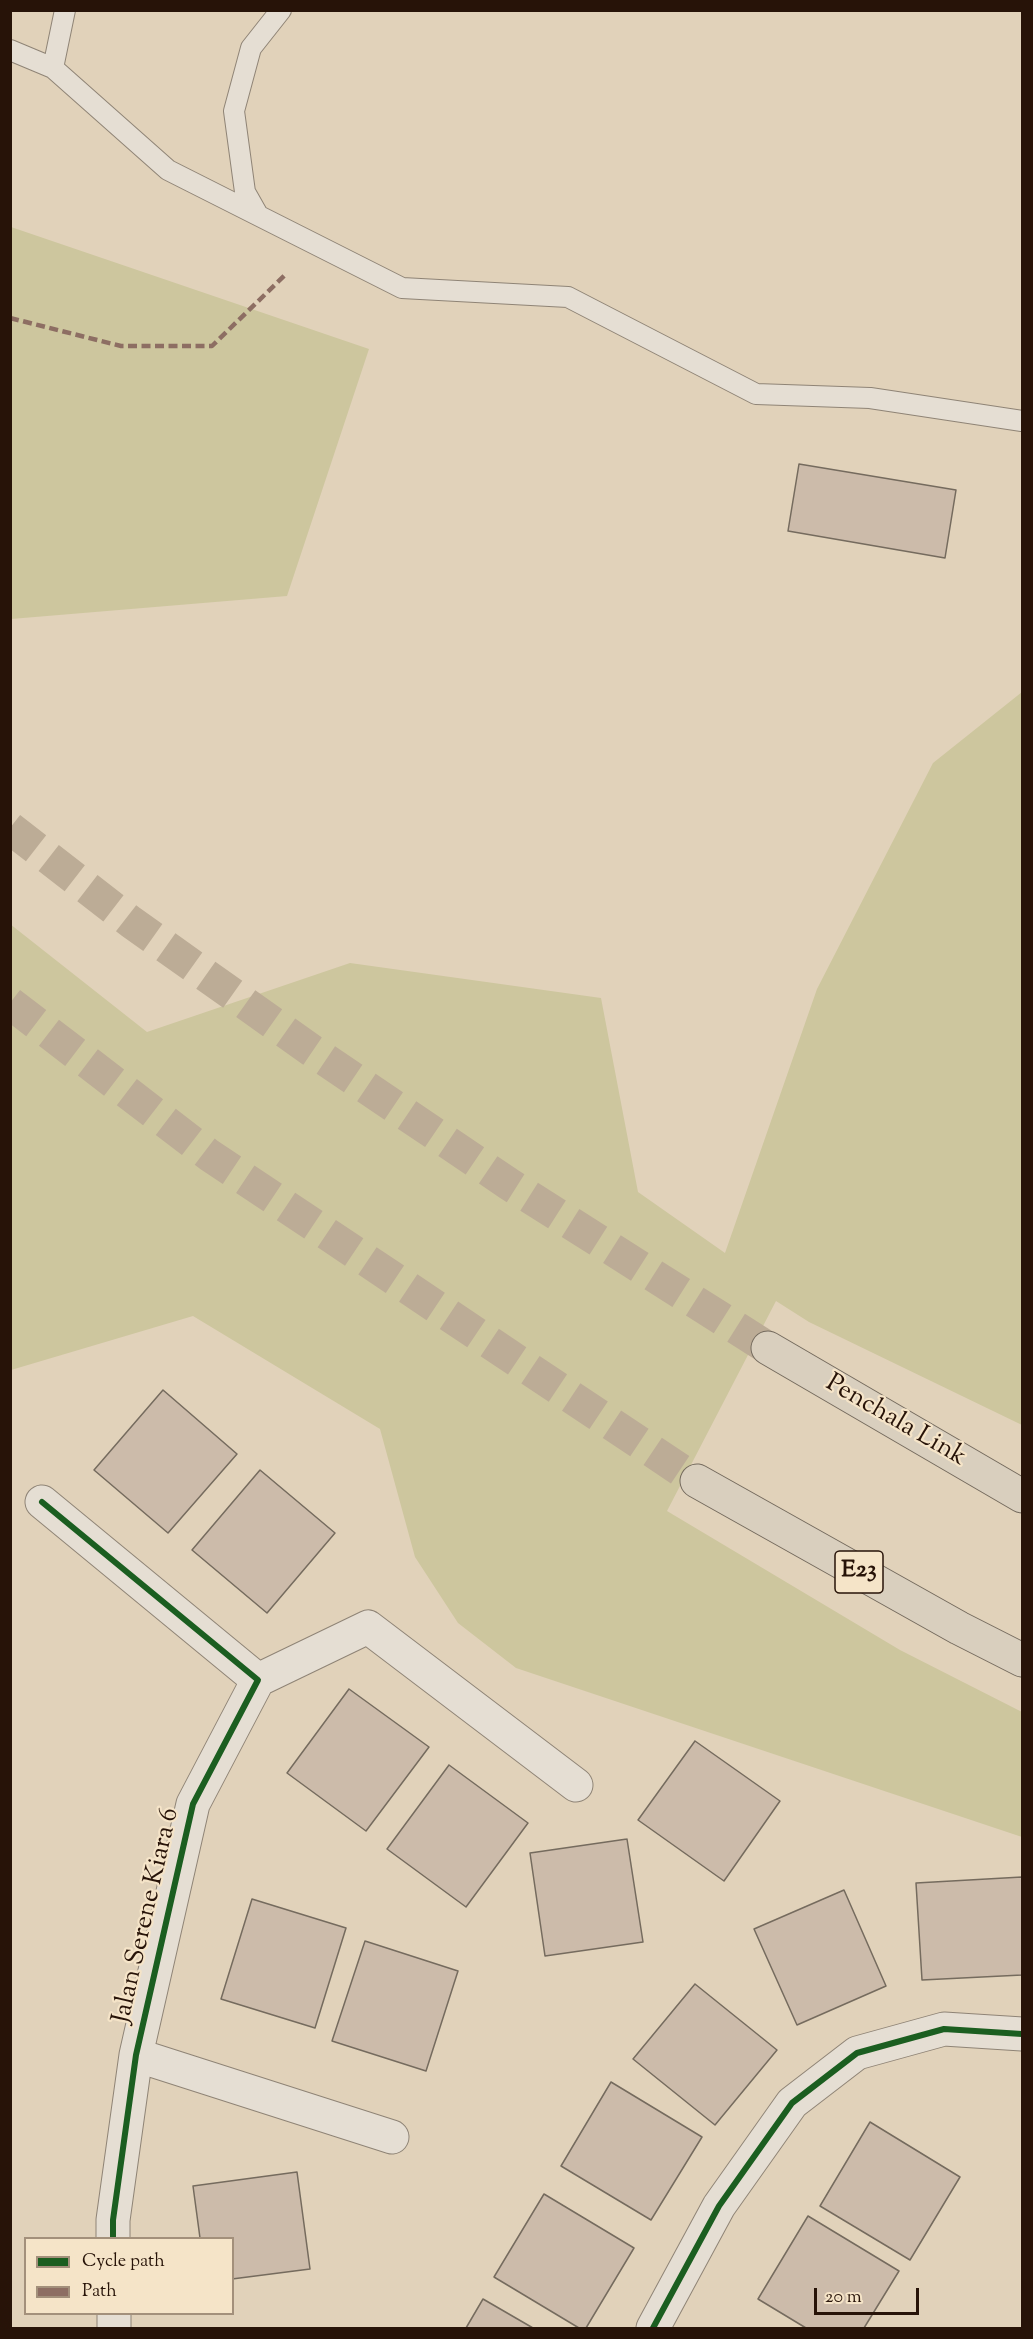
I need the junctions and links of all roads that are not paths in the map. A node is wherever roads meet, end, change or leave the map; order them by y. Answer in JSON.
{"nodes":[{"id":1,"x":65,"y":10,"type":"edge"},
{"id":2,"x":281,"y":10,"type":"edge"},
{"id":3,"x":10,"y":50,"type":"edge"},
{"id":4,"x":53,"y":68,"type":"junction"},
{"id":5,"x":258,"y":216,"type":"junction"},
{"id":6,"x":1023,"y":421,"type":"edge"},
{"id":7,"x":768,"y":1348,"type":"tunnel mouth"},
{"id":8,"x":697,"y":1481,"type":"tunnel mouth"},
{"id":9,"x":1023,"y":1496,"type":"edge"},
{"id":10,"x":42,"y":1502,"type":"dead end"},
{"id":11,"x":1023,"y":1660,"type":"edge"},
{"id":12,"x":258,"y":1680,"type":"junction"},
{"id":13,"x":576,"y":1785,"type":"dead end"},
{"id":14,"x":1023,"y":2034,"type":"edge"},
{"id":15,"x":136,"y":2055,"type":"junction"},
{"id":16,"x":392,"y":2137,"type":"dead end"},
{"id":17,"x":113,"y":2237,"type":"edge"},
{"id":18,"x":653,"y":2328,"type":"edge"}],
"edges":[{"from":1,"to":4,"type":"lane"},
{"from":2,"to":5,"type":"lane"},
{"from":3,"to":4,"type":"lane"},
{"from":4,"to":5,"type":"lane"},
{"from":5,"to":6,"type":"lane"},
{"from":7,"to":9,"type":"highway","name":"Penchala Link"},
{"from":8,"to":11,"type":"highway","number":"E23"},
{"from":10,"to":12,"type":"street"},
{"from":12,"to":13,"type":"street"},
{"from":12,"to":15,"type":"street","name":"Jalan Serene Kiara 6"},
{"from":14,"to":18,"type":"street"},
{"from":15,"to":16,"type":"street"},
{"from":15,"to":17,"type":"street","name":"Jalan Serene Kiara 6"}]}
